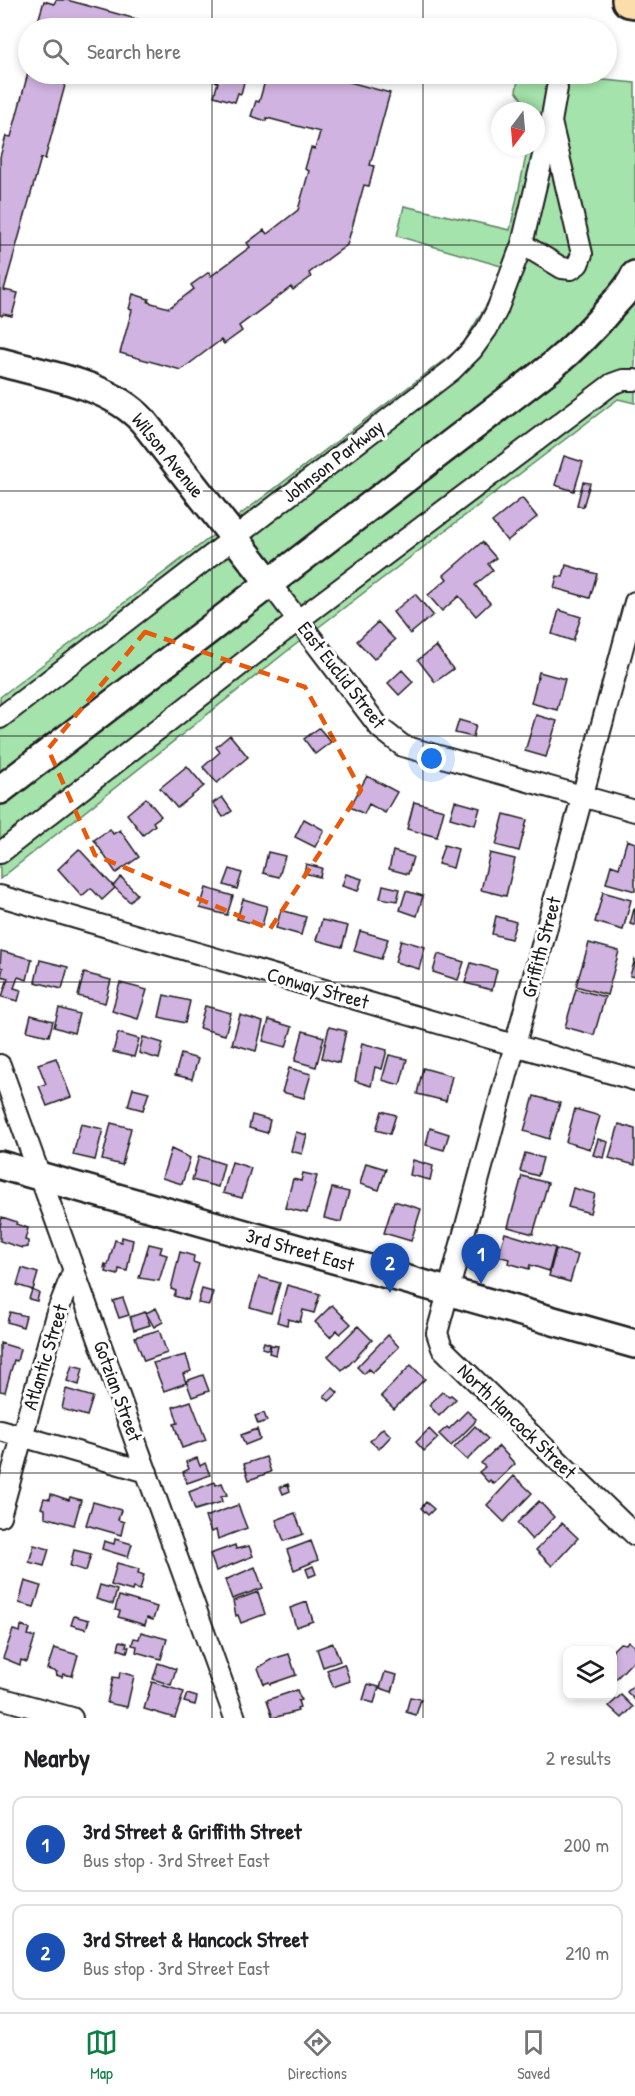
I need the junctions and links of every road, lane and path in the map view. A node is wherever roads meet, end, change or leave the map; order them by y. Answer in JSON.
{"nodes":[{"id":1,"x":629,"y":0,"type":"edge"},
{"id":2,"x":635,"y":1,"type":"edge"},
{"id":3,"x":557,"y":88,"type":"dead end"},
{"id":4,"x":551,"y":122,"type":"junction"},
{"id":5,"x":522,"y":244,"type":"junction"},
{"id":6,"x":635,"y":275,"type":"edge"},
{"id":7,"x":626,"y":302,"type":"edge"},
{"id":8,"x":0,"y":362,"type":"edge"},
{"id":9,"x":635,"y":380,"type":"edge"},
{"id":10,"x":234,"y":537,"type":"junction"},
{"id":11,"x":269,"y":582,"type":"junction"},
{"id":12,"x":635,"y":602,"type":"edge"},
{"id":13,"x":299,"y":621,"type":"junction"},
{"id":14,"x":0,"y":718,"type":"edge"},
{"id":15,"x":0,"y":790,"type":"edge"},
{"id":16,"x":583,"y":797,"type":"junction"},
{"id":17,"x":635,"y":812,"type":"edge"},
{"id":18,"x":0,"y":853,"type":"edge"},
{"id":19,"x":0,"y":896,"type":"edge"},
{"id":20,"x":514,"y":1045,"type":"junction"},
{"id":21,"x":0,"y":1065,"type":"edge"},
{"id":22,"x":635,"y":1080,"type":"edge"},
{"id":23,"x":0,"y":1165,"type":"edge"},
{"id":24,"x":40,"y":1176,"type":"junction"},
{"id":25,"x":74,"y":1269,"type":"junction"},
{"id":26,"x":447,"y":1292,"type":"junction"},
{"id":27,"x":635,"y":1344,"type":"edge"},
{"id":28,"x":0,"y":1430,"type":"edge"},
{"id":29,"x":22,"y":1437,"type":"junction"},
{"id":30,"x":147,"y":1472,"type":"junction"},
{"id":31,"x":0,"y":1516,"type":"edge"},
{"id":32,"x":635,"y":1535,"type":"edge"},
{"id":33,"x":0,"y":1698,"type":"edge"},
{"id":34,"x":72,"y":1718,"type":"edge"},
{"id":35,"x":235,"y":1718,"type":"edge"}],
"edges":[{"from":1,"to":2,"type":"highway"},
{"from":3,"to":4,"type":"street","name":"Johnson Parkway"},
{"from":4,"to":5,"type":"street","name":"Johnson Parkway"},
{"from":4,"to":5,"type":"street"},
{"from":5,"to":10,"type":"street","name":"Johnson Parkway"},
{"from":6,"to":7,"type":"street"},
{"from":7,"to":11,"type":"street"},
{"from":8,"to":10,"type":"street","name":"Wilson Avenue"},
{"from":9,"to":13,"type":"street"},
{"from":10,"to":11,"type":"street","name":"Wilson Avenue"},
{"from":10,"to":14,"type":"street","name":"Johnson Parkway"},
{"from":11,"to":13,"type":"street","name":"East Euclid Street"},
{"from":11,"to":15,"type":"street"},
{"from":12,"to":16,"type":"street","name":"Griffith Street"},
{"from":13,"to":16,"type":"street","name":"East Euclid Street"},
{"from":13,"to":18,"type":"street"},
{"from":16,"to":17,"type":"street","name":"East Euclid Street"},
{"from":16,"to":20,"type":"street","name":"Griffith Street"},
{"from":19,"to":20,"type":"street","name":"Conway Street"},
{"from":20,"to":22,"type":"street","name":"Conway Street"},
{"from":20,"to":26,"type":"street","name":"Griffith Street"},
{"from":21,"to":24,"type":"street","name":"Gotzian Street"},
{"from":23,"to":24,"type":"street","name":"3rd Street East"},
{"from":24,"to":25,"type":"street","name":"Gotzian Street"},
{"from":24,"to":26,"type":"street","name":"3rd Street East"},
{"from":25,"to":29,"type":"street","name":"Atlantic Street"},
{"from":25,"to":30,"type":"street","name":"Gotzian Street"},
{"from":26,"to":27,"type":"street","name":"3rd Street East"},
{"from":26,"to":32,"type":"street","name":"North Hancock Street"},
{"from":28,"to":29,"type":"street"},
{"from":29,"to":30,"type":"street"},
{"from":29,"to":31,"type":"street","name":"Atlantic Street"},
{"from":30,"to":35,"type":"street","name":"Gotzian Street"},
{"from":33,"to":34,"type":"street"}]}
